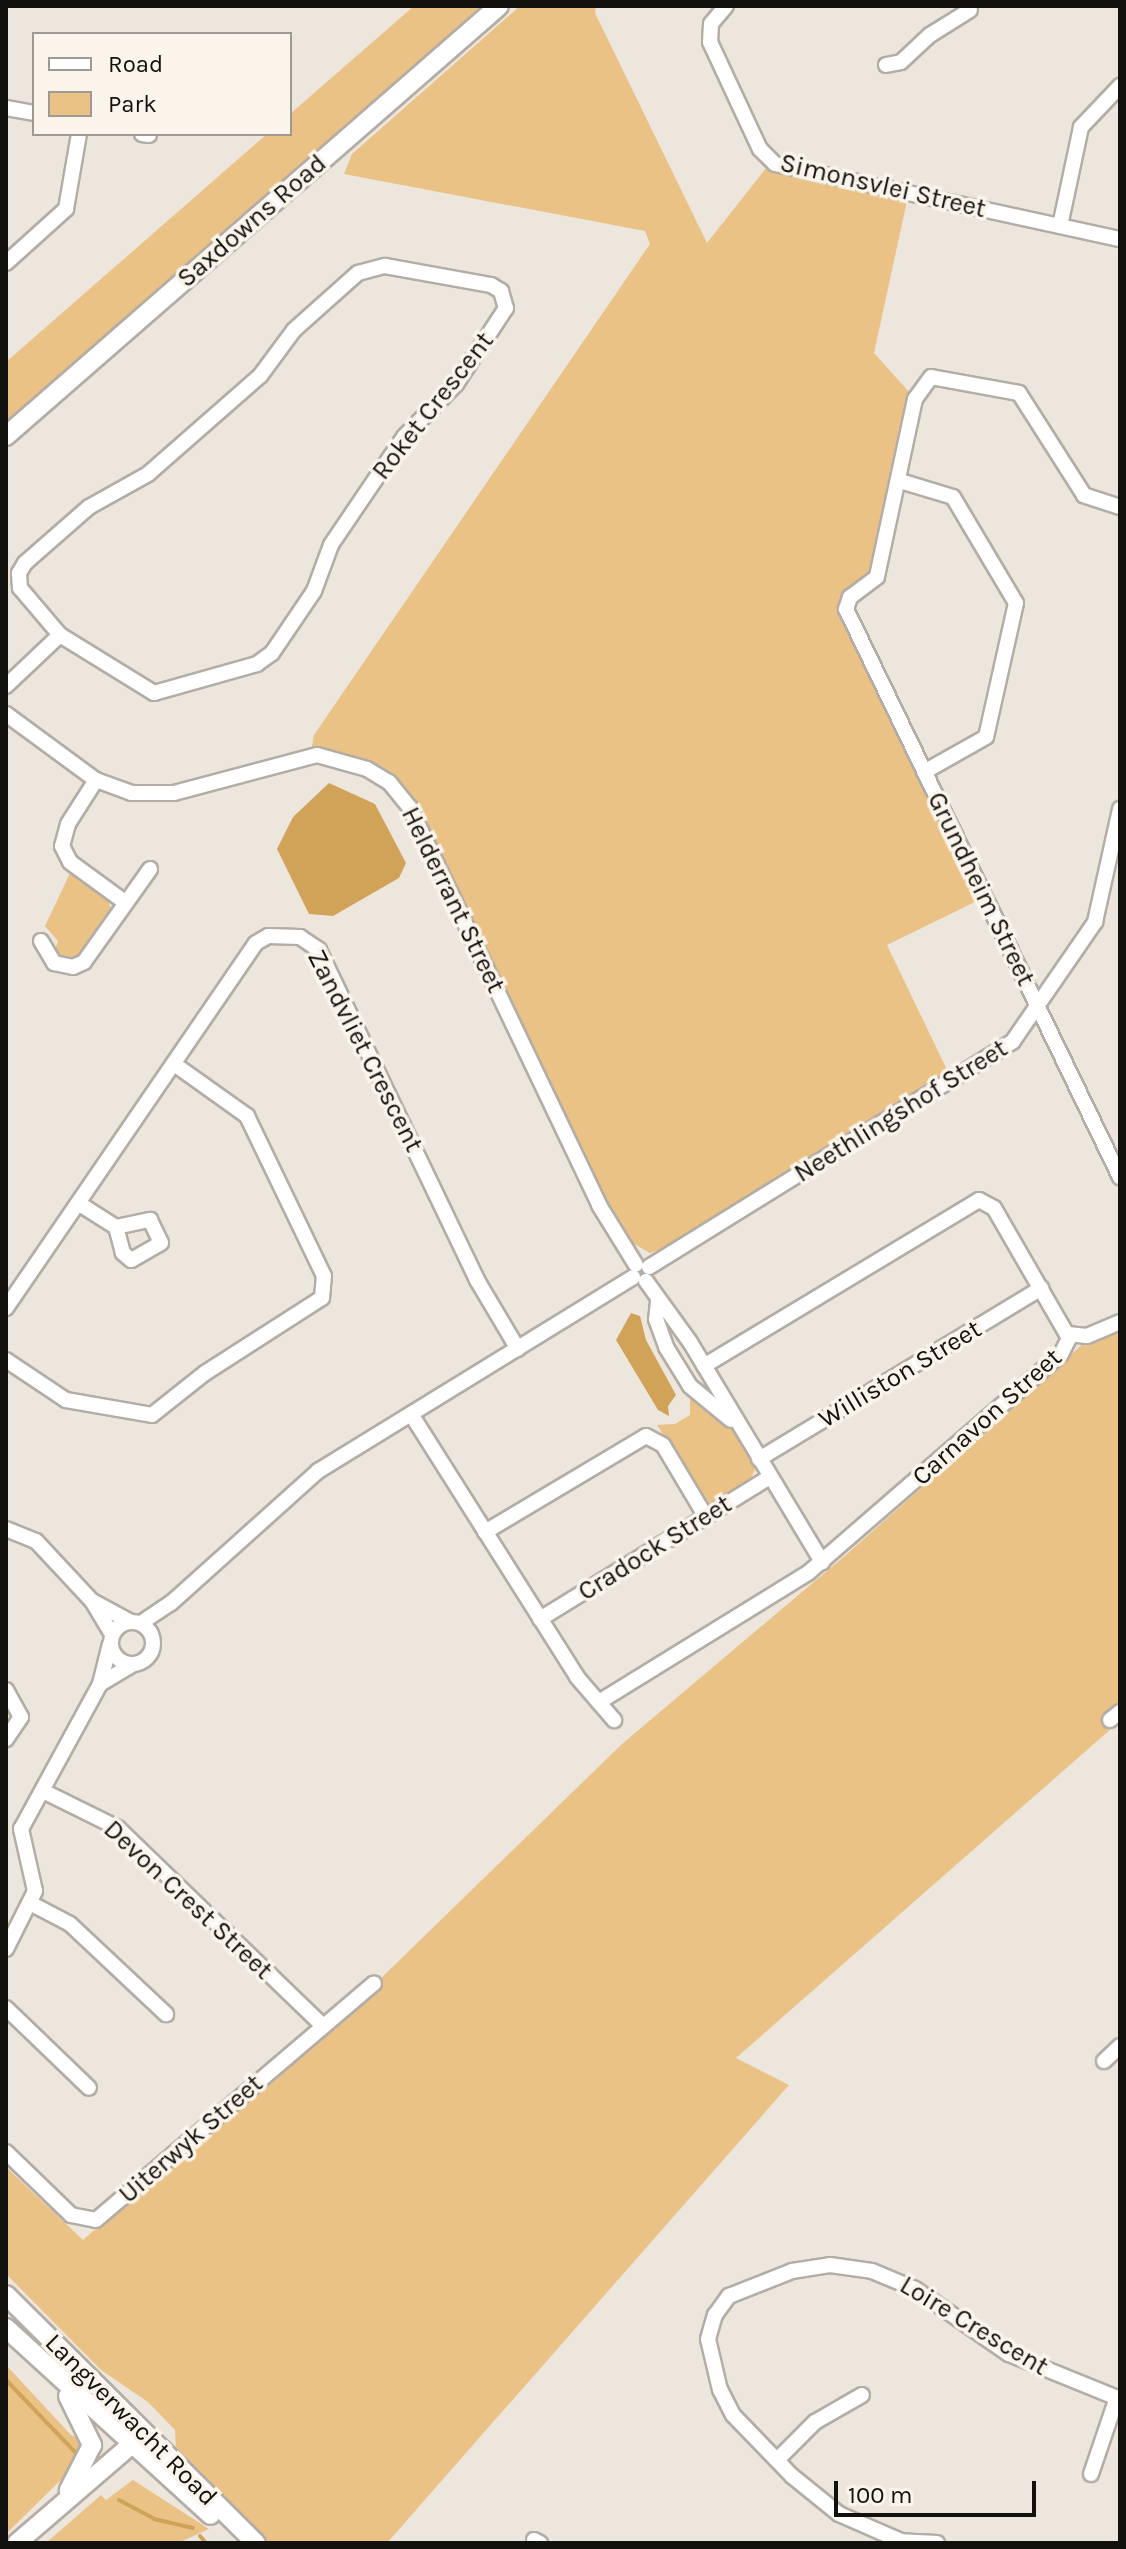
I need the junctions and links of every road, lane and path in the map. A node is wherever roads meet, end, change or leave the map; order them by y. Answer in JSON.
{"nodes":[{"id":1,"x":499,"y":6,"type":"edge"},
{"id":2,"x":726,"y":6,"type":"edge"},
{"id":3,"x":970,"y":13,"type":"edge"},
{"id":4,"x":886,"y":65,"type":"dead end"},
{"id":5,"x":1120,"y":86,"type":"edge"},
{"id":6,"x":6,"y":108,"type":"edge"},
{"id":7,"x":32,"y":113,"type":"edge"},
{"id":8,"x":79,"y":136,"type":"edge"},
{"id":9,"x":1060,"y":226,"type":"junction"},
{"id":10,"x":1120,"y":239,"type":"edge"},
{"id":11,"x":6,"y":263,"type":"edge"},
{"id":12,"x":6,"y":436,"type":"edge"},
{"id":13,"x":900,"y":481,"type":"junction"},
{"id":14,"x":1120,"y":507,"type":"edge"},
{"id":15,"x":60,"y":635,"type":"junction"},
{"id":16,"x":6,"y":686,"type":"edge"},
{"id":17,"x":6,"y":714,"type":"edge"},
{"id":18,"x":924,"y":772,"type":"junction"},
{"id":19,"x":96,"y":780,"type":"junction"},
{"id":20,"x":1120,"y":809,"type":"edge"},
{"id":21,"x":150,"y":869,"type":"dead end"},
{"id":22,"x":126,"y":903,"type":"junction"},
{"id":23,"x":41,"y":941,"type":"dead end"},
{"id":24,"x":1038,"y":1007,"type":"junction"},
{"id":25,"x":174,"y":1064,"type":"junction"},
{"id":26,"x":1120,"y":1177,"type":"edge"},
{"id":27,"x":78,"y":1203,"type":"junction"},
{"id":28,"x":116,"y":1227,"type":"dead end"},
{"id":29,"x":641,"y":1273,"type":"junction"},
{"id":30,"x":1041,"y":1288,"type":"junction"},
{"id":31,"x":658,"y":1301,"type":"junction"},
{"id":32,"x":6,"y":1308,"type":"edge"},
{"id":33,"x":1120,"y":1322,"type":"edge"},
{"id":34,"x":675,"y":1323,"type":"junction"},
{"id":35,"x":659,"y":1333,"type":"junction"},
{"id":36,"x":1068,"y":1334,"type":"junction"},
{"id":37,"x":518,"y":1349,"type":"junction"},
{"id":38,"x":6,"y":1360,"type":"edge"},
{"id":39,"x":704,"y":1366,"type":"junction"},
{"id":40,"x":411,"y":1414,"type":"junction"},
{"id":41,"x":740,"y":1428,"type":"junction"},
{"id":42,"x":759,"y":1459,"type":"junction"},
{"id":43,"x":770,"y":1477,"type":"junction"},
{"id":44,"x":706,"y":1517,"type":"junction"},
{"id":45,"x":6,"y":1529,"type":"edge"},
{"id":46,"x":485,"y":1532,"type":"junction"},
{"id":47,"x":822,"y":1562,"type":"junction"},
{"id":48,"x":92,"y":1601,"type":"junction"},
{"id":49,"x":171,"y":1603,"type":"junction"},
{"id":50,"x":540,"y":1619,"type":"junction"},
{"id":51,"x":135,"y":1622,"type":"junction"},
{"id":52,"x":111,"y":1639,"type":"junction"},
{"id":53,"x":154,"y":1641,"type":"junction"},
{"id":54,"x":133,"y":1664,"type":"junction"},
{"id":55,"x":100,"y":1684,"type":"junction"},
{"id":56,"x":6,"y":1690,"type":"edge"},
{"id":57,"x":599,"y":1702,"type":"junction"},
{"id":58,"x":614,"y":1720,"type":"dead end"},
{"id":59,"x":6,"y":1739,"type":"edge"},
{"id":60,"x":43,"y":1791,"type":"junction"},
{"id":61,"x":30,"y":1903,"type":"junction"},
{"id":62,"x":6,"y":1949,"type":"edge"},
{"id":63,"x":374,"y":1983,"type":"dead end"},
{"id":64,"x":6,"y":2008,"type":"edge"},
{"id":65,"x":166,"y":2014,"type":"dead end"},
{"id":66,"x":322,"y":2025,"type":"junction"},
{"id":67,"x":1120,"y":2046,"type":"edge"},
{"id":68,"x":1104,"y":2061,"type":"dead end"},
{"id":69,"x":89,"y":2088,"type":"dead end"},
{"id":70,"x":6,"y":2152,"type":"edge"},
{"id":71,"x":6,"y":2295,"type":"edge"},
{"id":72,"x":6,"y":2328,"type":"edge"},
{"id":73,"x":56,"y":2378,"type":"junction"},
{"id":74,"x":862,"y":2395,"type":"dead end"},
{"id":75,"x":1118,"y":2398,"type":"edge"},
{"id":76,"x":138,"y":2439,"type":"junction"},
{"id":77,"x":777,"y":2460,"type":"junction"},
{"id":78,"x":1091,"y":2474,"type":"dead end"},
{"id":79,"x":57,"y":2509,"type":"junction"},
{"id":80,"x":17,"y":2543,"type":"edge"},
{"id":81,"x":241,"y":2543,"type":"edge"},
{"id":82,"x":256,"y":2543,"type":"edge"},
{"id":83,"x":937,"y":2543,"type":"edge"}],
"edges":[{"from":1,"to":12,"type":"street","name":"Saxdowns Road"},
{"from":2,"to":9,"type":"street","name":"Simonsvlei Street"},
{"from":3,"to":4,"type":"street"},
{"from":5,"to":9,"type":"street"},
{"from":6,"to":7,"type":"street"},
{"from":8,"to":11,"type":"street"},
{"from":9,"to":10,"type":"street","name":"Simonsvlei Street"},
{"from":13,"to":14,"type":"street"},
{"from":13,"to":18,"type":"street","name":"Grundheim Street"},
{"from":13,"to":18,"type":"street"},
{"from":15,"to":15,"type":"street","name":"Roket Crescent"},
{"from":15,"to":16,"type":"street"},
{"from":17,"to":19,"type":"street","name":"Helderrant Street"},
{"from":18,"to":24,"type":"street","name":"Grundheim Street"},
{"from":19,"to":22,"type":"street"},
{"from":19,"to":29,"type":"street","name":"Helderrant Street"},
{"from":20,"to":24,"type":"street","name":"Neethlingshof Street"},
{"from":21,"to":22,"type":"street"},
{"from":22,"to":23,"type":"street"},
{"from":24,"to":26,"type":"street","name":"Grundheim Street"},
{"from":24,"to":29,"type":"street","name":"Neethlingshof Street"},
{"from":25,"to":27,"type":"street","name":"Zandvliet Crescent"},
{"from":25,"to":37,"type":"street","name":"Zandvliet Crescent"},
{"from":25,"to":38,"type":"street"},
{"from":27,"to":28,"type":"street"},
{"from":27,"to":32,"type":"street","name":"Zandvliet Crescent"},
{"from":29,"to":31,"type":"street","name":"Helderrant Street"},
{"from":29,"to":37,"type":"street","name":"Neethlingshof Street"},
{"from":30,"to":36,"type":"street","name":"Carnavon Street"},
{"from":30,"to":39,"type":"street","name":"Carnavon Street"},
{"from":30,"to":42,"type":"street","name":"Williston Street"},
{"from":31,"to":34,"type":"street","name":"Helderrant Street"},
{"from":31,"to":35,"type":"street"},
{"from":33,"to":36,"type":"street"},
{"from":34,"to":35,"type":"street"},
{"from":34,"to":39,"type":"street","name":"Helderrant Street"},
{"from":35,"to":41,"type":"street"},
{"from":36,"to":47,"type":"street","name":"Carnavon Street"},
{"from":37,"to":40,"type":"street","name":"Neethlingshof Street"},
{"from":39,"to":41,"type":"street","name":"Helderrant Street"},
{"from":40,"to":46,"type":"street"},
{"from":40,"to":49,"type":"street","name":"Neethlingshof Street"},
{"from":41,"to":42,"type":"street","name":"Helderrant Street"},
{"from":42,"to":43,"type":"street","name":"Helderrant Street"},
{"from":43,"to":44,"type":"street","name":"Cradock Street"},
{"from":43,"to":47,"type":"street","name":"Helderrant Street"},
{"from":44,"to":46,"type":"street"},
{"from":44,"to":50,"type":"street","name":"Cradock Street"},
{"from":45,"to":48,"type":"street"},
{"from":46,"to":50,"type":"street"},
{"from":47,"to":57,"type":"street","name":"Carnavon Street"},
{"from":48,"to":51,"type":"street"},
{"from":48,"to":52,"type":"street"},
{"from":49,"to":51,"type":"street","name":"Neethlingshof Street"},
{"from":49,"to":53,"type":"street","name":"Neethlingshof Street"},
{"from":50,"to":57,"type":"street"},
{"from":51,"to":52,"type":"street"},
{"from":51,"to":53,"type":"street"},
{"from":52,"to":54,"type":"street"},
{"from":52,"to":55,"type":"street"},
{"from":53,"to":54,"type":"street"},
{"from":54,"to":55,"type":"street"},
{"from":55,"to":60,"type":"street"},
{"from":56,"to":59,"type":"street"},
{"from":57,"to":58,"type":"street"},
{"from":60,"to":61,"type":"street"},
{"from":60,"to":66,"type":"street","name":"Devon Crest Street"},
{"from":61,"to":62,"type":"street"},
{"from":61,"to":65,"type":"street"},
{"from":63,"to":66,"type":"street","name":"Uiterwyk Street"},
{"from":64,"to":69,"type":"street"},
{"from":66,"to":70,"type":"street","name":"Uiterwyk Street"},
{"from":67,"to":68,"type":"street"},
{"from":71,"to":76,"type":"street","name":"Langverwacht Road"},
{"from":72,"to":73,"type":"street","name":"Langverwacht Road"},
{"from":73,"to":76,"type":"street","name":"Langverwacht Road"},
{"from":73,"to":79,"type":"street"},
{"from":74,"to":77,"type":"street"},
{"from":75,"to":77,"type":"street","name":"Loire Crescent"},
{"from":75,"to":78,"type":"street"},
{"from":76,"to":79,"type":"street"},
{"from":76,"to":81,"type":"street","name":"Langverwacht Road"},
{"from":76,"to":82,"type":"street","name":"Langverwacht Road"},
{"from":77,"to":83,"type":"street","name":"Loire Crescent"},
{"from":79,"to":80,"type":"street"}]}
